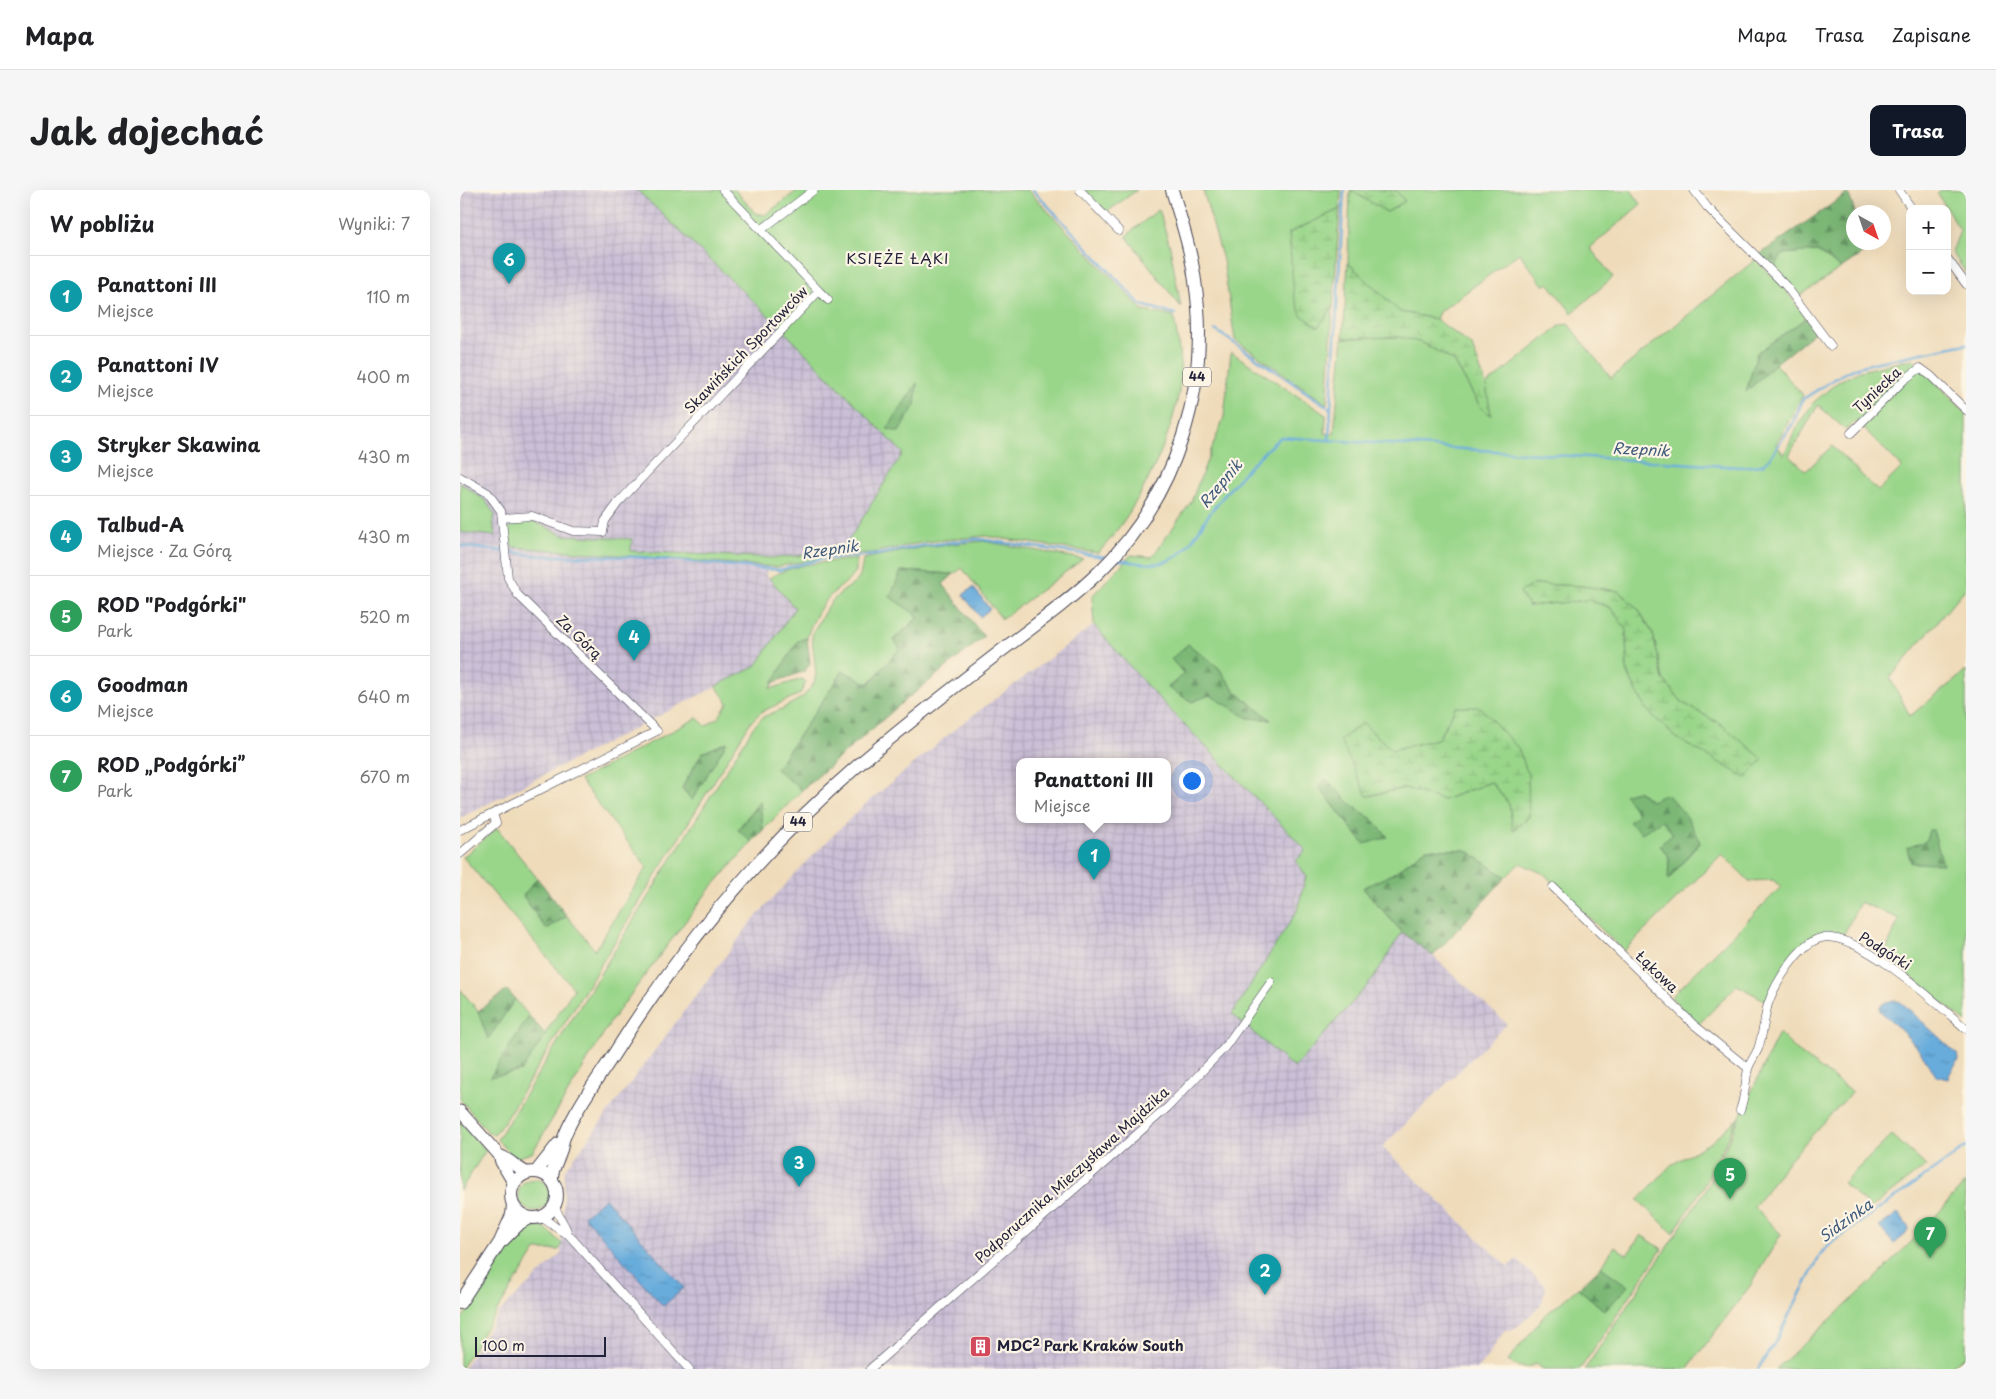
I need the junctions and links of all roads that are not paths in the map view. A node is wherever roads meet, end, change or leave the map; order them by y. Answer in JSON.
{"nodes":[{"id":1,"x":723,"y":190,"type":"edge"},
{"id":2,"x":814,"y":190,"type":"edge"},
{"id":3,"x":1080,"y":190,"type":"edge"},
{"id":4,"x":1172,"y":190,"type":"edge"},
{"id":5,"x":1694,"y":190,"type":"edge"},
{"id":6,"x":1898,"y":190,"type":"edge"},
{"id":7,"x":1909,"y":205,"type":"edge"},
{"id":8,"x":761,"y":230,"type":"junction"},
{"id":9,"x":1119,"y":231,"type":"dead end"},
{"id":10,"x":1951,"y":263,"type":"edge"},
{"id":11,"x":1966,"y":284,"type":"edge"},
{"id":12,"x":819,"y":291,"type":"junction"},
{"id":13,"x":828,"y":300,"type":"dead end"},
{"id":14,"x":1831,"y":346,"type":"dead end"},
{"id":15,"x":1966,"y":410,"type":"edge"},
{"id":16,"x":1850,"y":433,"type":"dead end"},
{"id":17,"x":460,"y":477,"type":"edge"},
{"id":18,"x":502,"y":518,"type":"junction"},
{"id":19,"x":493,"y":814,"type":"junction"},
{"id":20,"x":460,"y":830,"type":"edge"},
{"id":21,"x":460,"y":854,"type":"edge"},
{"id":22,"x":1553,"y":887,"type":"dead end"},
{"id":23,"x":1271,"y":982,"type":"dead end"},
{"id":24,"x":1966,"y":1029,"type":"edge"},
{"id":25,"x":1748,"y":1068,"type":"junction"},
{"id":26,"x":1740,"y":1110,"type":"dead end"},
{"id":27,"x":460,"y":1111,"type":"edge"},
{"id":28,"x":564,"y":1139,"type":"junction"},
{"id":29,"x":499,"y":1155,"type":"junction"},
{"id":30,"x":532,"y":1173,"type":"junction"},
{"id":31,"x":552,"y":1181,"type":"junction"},
{"id":32,"x":514,"y":1184,"type":"junction"},
{"id":33,"x":513,"y":1205,"type":"junction"},
{"id":34,"x":555,"y":1205,"type":"junction"},
{"id":35,"x":534,"y":1218,"type":"junction"},
{"id":36,"x":568,"y":1234,"type":"junction"},
{"id":37,"x":500,"y":1242,"type":"junction"},
{"id":38,"x":460,"y":1303,"type":"edge"},
{"id":39,"x":689,"y":1369,"type":"edge"},
{"id":40,"x":870,"y":1369,"type":"edge"}],
"edges":[{"from":1,"to":8,"type":"street","name":"Skawińskich Sportowców"},
{"from":2,"to":8,"type":"street"},
{"from":3,"to":9,"type":"street"},
{"from":4,"to":28,"type":"main road","number":"44"},
{"from":5,"to":14,"type":"street"},
{"from":6,"to":7,"type":"street"},
{"from":8,"to":12,"type":"street","name":"Skawińskich Sportowców"},
{"from":10,"to":11,"type":"street"},
{"from":12,"to":13,"type":"street"},
{"from":12,"to":18,"type":"street","name":"Skawińskich Sportowców"},
{"from":15,"to":16,"type":"street","name":"Tyniecka"},
{"from":17,"to":18,"type":"street","name":"Za Górą"},
{"from":18,"to":19,"type":"street","name":"Za Górą"},
{"from":19,"to":20,"type":"street","name":"Za Górą"},
{"from":19,"to":21,"type":"street"},
{"from":22,"to":25,"type":"street","name":"Łąkowa"},
{"from":23,"to":40,"type":"street","name":"Podporucznika Mieczysława Majdzika"},
{"from":24,"to":25,"type":"street","name":"Podgórki"},
{"from":25,"to":26,"type":"street","name":"Podgórki"},
{"from":27,"to":29,"type":"street"},
{"from":28,"to":30,"type":"main road","number":"44"},
{"from":28,"to":31,"type":"main road","number":"44"},
{"from":29,"to":30,"type":"street"},
{"from":29,"to":32,"type":"street"},
{"from":30,"to":31,"type":"main road"},
{"from":30,"to":32,"type":"main road","number":"44"},
{"from":31,"to":34,"type":"main road","number":"44"},
{"from":32,"to":33,"type":"main road"},
{"from":33,"to":35,"type":"main road"},
{"from":33,"to":37,"type":"main road"},
{"from":34,"to":35,"type":"main road"},
{"from":34,"to":36,"type":"street"},
{"from":35,"to":36,"type":"street"},
{"from":35,"to":37,"type":"main road"},
{"from":36,"to":39,"type":"street"},
{"from":37,"to":38,"type":"main road"}]}
